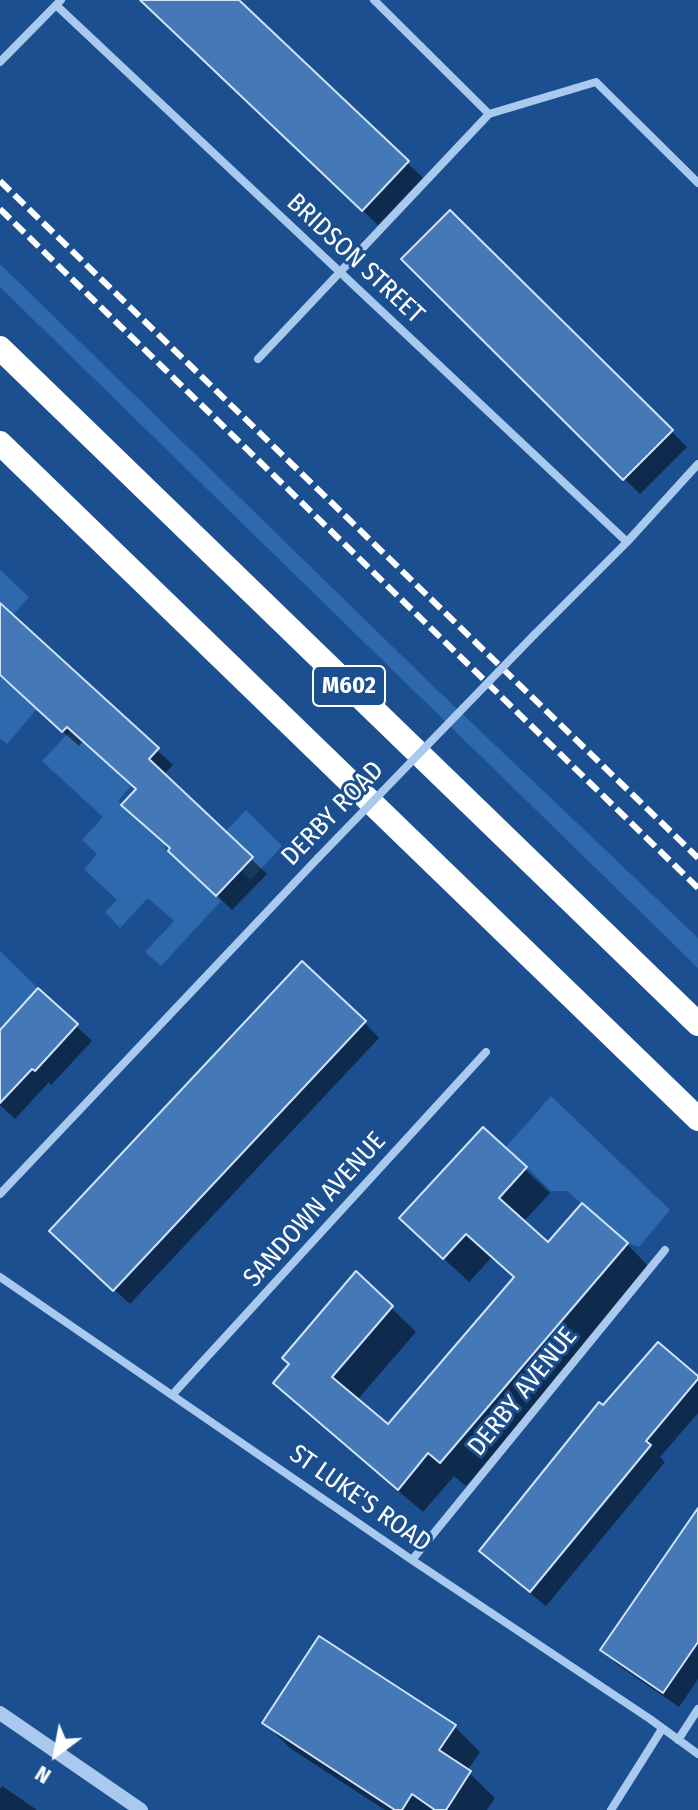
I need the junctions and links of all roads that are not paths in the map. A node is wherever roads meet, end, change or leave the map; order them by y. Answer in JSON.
{"nodes":[{"id":1,"x":374,"y":0,"type":"edge"},
{"id":2,"x":59,"y":3,"type":"edge"},
{"id":3,"x":0,"y":62,"type":"edge"},
{"id":4,"x":489,"y":114,"type":"junction"},
{"id":5,"x":698,"y":183,"type":"edge"},
{"id":6,"x":340,"y":272,"type":"junction"},
{"id":7,"x":0,"y":348,"type":"edge"},
{"id":8,"x":258,"y":359,"type":"dead end"},
{"id":9,"x":0,"y":443,"type":"edge"},
{"id":10,"x":698,"y":464,"type":"edge"},
{"id":11,"x":627,"y":542,"type":"junction"},
{"id":12,"x":698,"y":1024,"type":"edge"},
{"id":13,"x":486,"y":1052,"type":"dead end"},
{"id":14,"x":698,"y":1119,"type":"edge"},
{"id":15,"x":0,"y":1194,"type":"edge"},
{"id":16,"x":665,"y":1250,"type":"dead end"},
{"id":17,"x":0,"y":1277,"type":"edge"},
{"id":18,"x":173,"y":1394,"type":"junction"},
{"id":19,"x":412,"y":1560,"type":"junction"},
{"id":20,"x":698,"y":1709,"type":"edge"},
{"id":21,"x":0,"y":1713,"type":"edge"},
{"id":22,"x":662,"y":1729,"type":"junction"},
{"id":23,"x":678,"y":1740,"type":"junction"},
{"id":24,"x":698,"y":1754,"type":"edge"},
{"id":25,"x":141,"y":1810,"type":"edge"},
{"id":26,"x":611,"y":1810,"type":"edge"}],
"edges":[{"from":1,"to":4,"type":"street"},
{"from":2,"to":3,"type":"street"},
{"from":2,"to":6,"type":"street","name":"BRIDSON STREET"},
{"from":4,"to":5,"type":"street"},
{"from":4,"to":6,"type":"street"},
{"from":6,"to":8,"type":"street"},
{"from":6,"to":11,"type":"street","name":"BRIDSON STREET"},
{"from":7,"to":12,"type":"highway","number":"M602"},
{"from":9,"to":14,"type":"highway","number":"M602"},
{"from":10,"to":11,"type":"street","name":"DERBY ROAD"},
{"from":11,"to":15,"type":"street","name":"DERBY ROAD","bridge":true},
{"from":13,"to":18,"type":"street","name":"SANDOWN AVENUE"},
{"from":16,"to":19,"type":"street","name":"DERBY AVENUE"},
{"from":17,"to":18,"type":"street","name":"ST LUKE'S ROAD"},
{"from":18,"to":19,"type":"street","name":"ST LUKE'S ROAD"},
{"from":19,"to":22,"type":"street","name":"ST LUKE'S ROAD"},
{"from":20,"to":23,"type":"street"},
{"from":21,"to":25,"type":"street"},
{"from":22,"to":23,"type":"street","name":"ST LUKE'S ROAD"},
{"from":22,"to":26,"type":"street"},
{"from":23,"to":24,"type":"street","name":"ST LUKE'S ROAD"}]}
